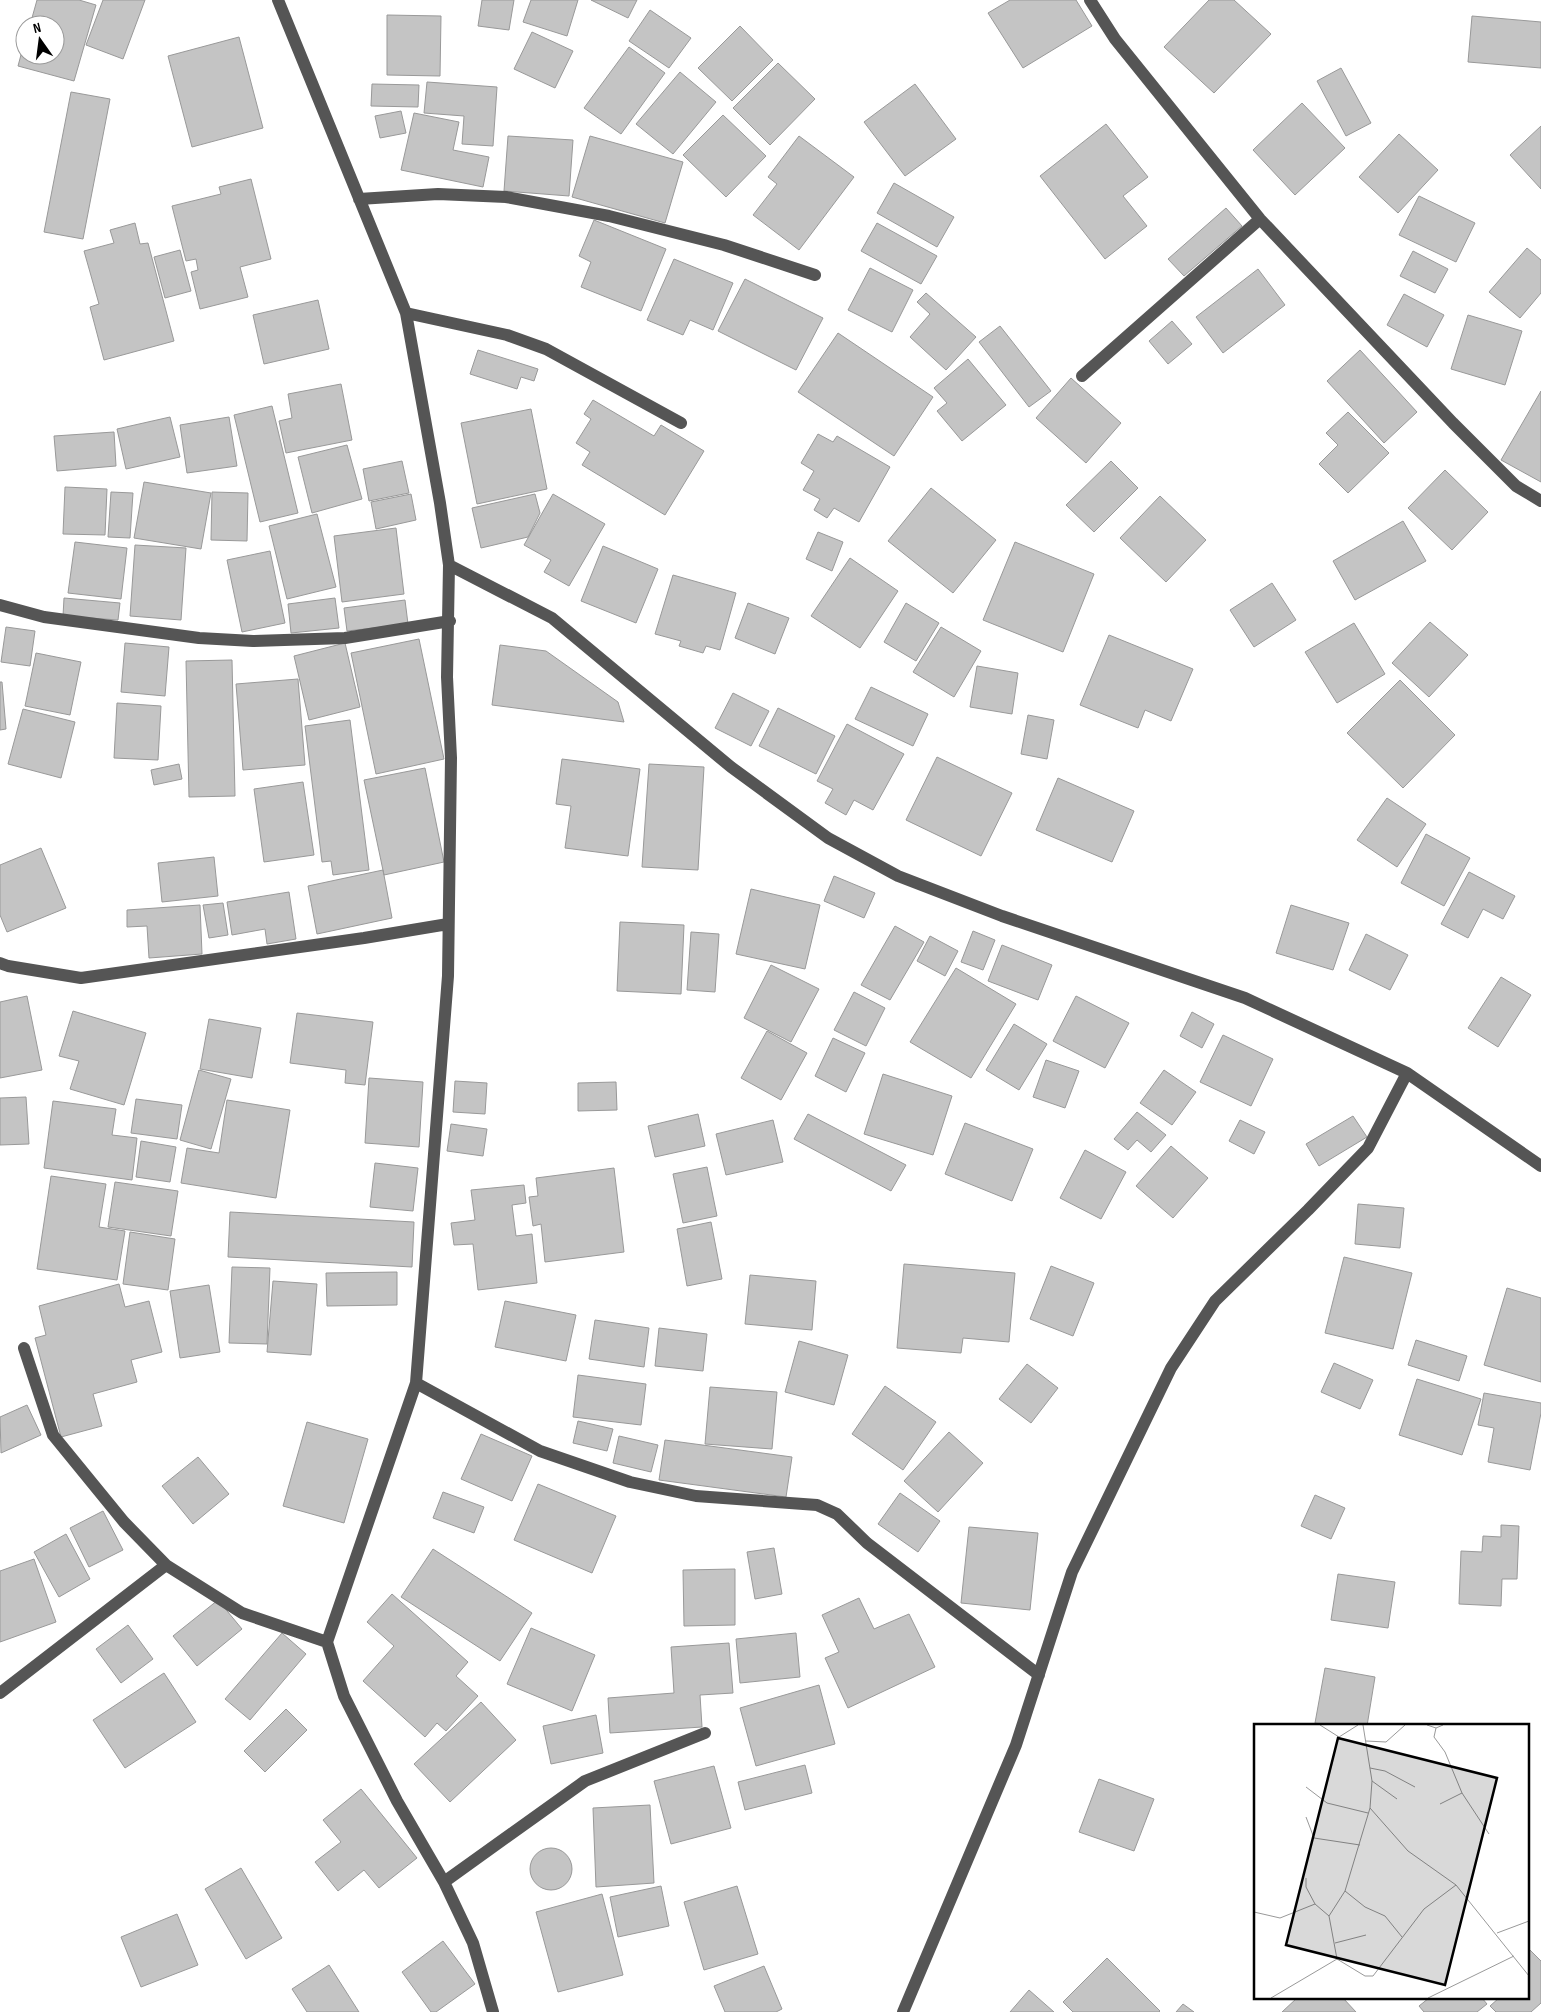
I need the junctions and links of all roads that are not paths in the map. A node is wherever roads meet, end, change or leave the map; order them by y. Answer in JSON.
{"nodes":[{"id":1,"x":278,"y":0,"type":"edge"},
{"id":2,"x":1090,"y":0,"type":"edge"},
{"id":3,"x":359,"y":199,"type":"junction"},
{"id":4,"x":1260,"y":219,"type":"junction"},
{"id":5,"x":815,"y":275,"type":"dead end"},
{"id":6,"x":406,"y":313,"type":"junction"},
{"id":7,"x":1082,"y":376,"type":"dead end"},
{"id":8,"x":682,"y":423,"type":"dead end"},
{"id":9,"x":1541,"y":501,"type":"edge"},
{"id":10,"x":449,"y":565,"type":"junction"},
{"id":11,"x":0,"y":605,"type":"edge"},
{"id":12,"x":450,"y":620,"type":"junction"},
{"id":13,"x":448,"y":924,"type":"junction"},
{"id":14,"x":0,"y":963,"type":"edge"},
{"id":15,"x":1407,"y":1072,"type":"junction"},
{"id":16,"x":1541,"y":1166,"type":"edge"},
{"id":17,"x":24,"y":1348,"type":"dead end"},
{"id":18,"x":416,"y":1383,"type":"junction"},
{"id":19,"x":166,"y":1565,"type":"junction"},
{"id":20,"x":327,"y":1642,"type":"junction"},
{"id":21,"x":1039,"y":1675,"type":"junction"},
{"id":22,"x":0,"y":1693,"type":"edge"},
{"id":23,"x":705,"y":1733,"type":"dead end"},
{"id":24,"x":444,"y":1882,"type":"junction"},
{"id":25,"x":493,"y":2012,"type":"edge"},
{"id":26,"x":903,"y":2012,"type":"edge"}],
"edges":[{"from":1,"to":3,"type":"street"},
{"from":2,"to":4,"type":"street"},
{"from":3,"to":5,"type":"street"},
{"from":3,"to":6,"type":"street"},
{"from":4,"to":7,"type":"street"},
{"from":4,"to":9,"type":"street"},
{"from":6,"to":8,"type":"street"},
{"from":6,"to":10,"type":"street"},
{"from":10,"to":12,"type":"street"},
{"from":10,"to":15,"type":"street"},
{"from":11,"to":12,"type":"street"},
{"from":12,"to":13,"type":"street"},
{"from":13,"to":14,"type":"street"},
{"from":13,"to":18,"type":"street"},
{"from":15,"to":16,"type":"street"},
{"from":15,"to":21,"type":"street"},
{"from":17,"to":19,"type":"street"},
{"from":18,"to":20,"type":"street"},
{"from":18,"to":21,"type":"street"},
{"from":19,"to":20,"type":"street"},
{"from":19,"to":22,"type":"street"},
{"from":20,"to":24,"type":"street"},
{"from":21,"to":26,"type":"street"},
{"from":23,"to":24,"type":"street"},
{"from":24,"to":25,"type":"street"}]}
